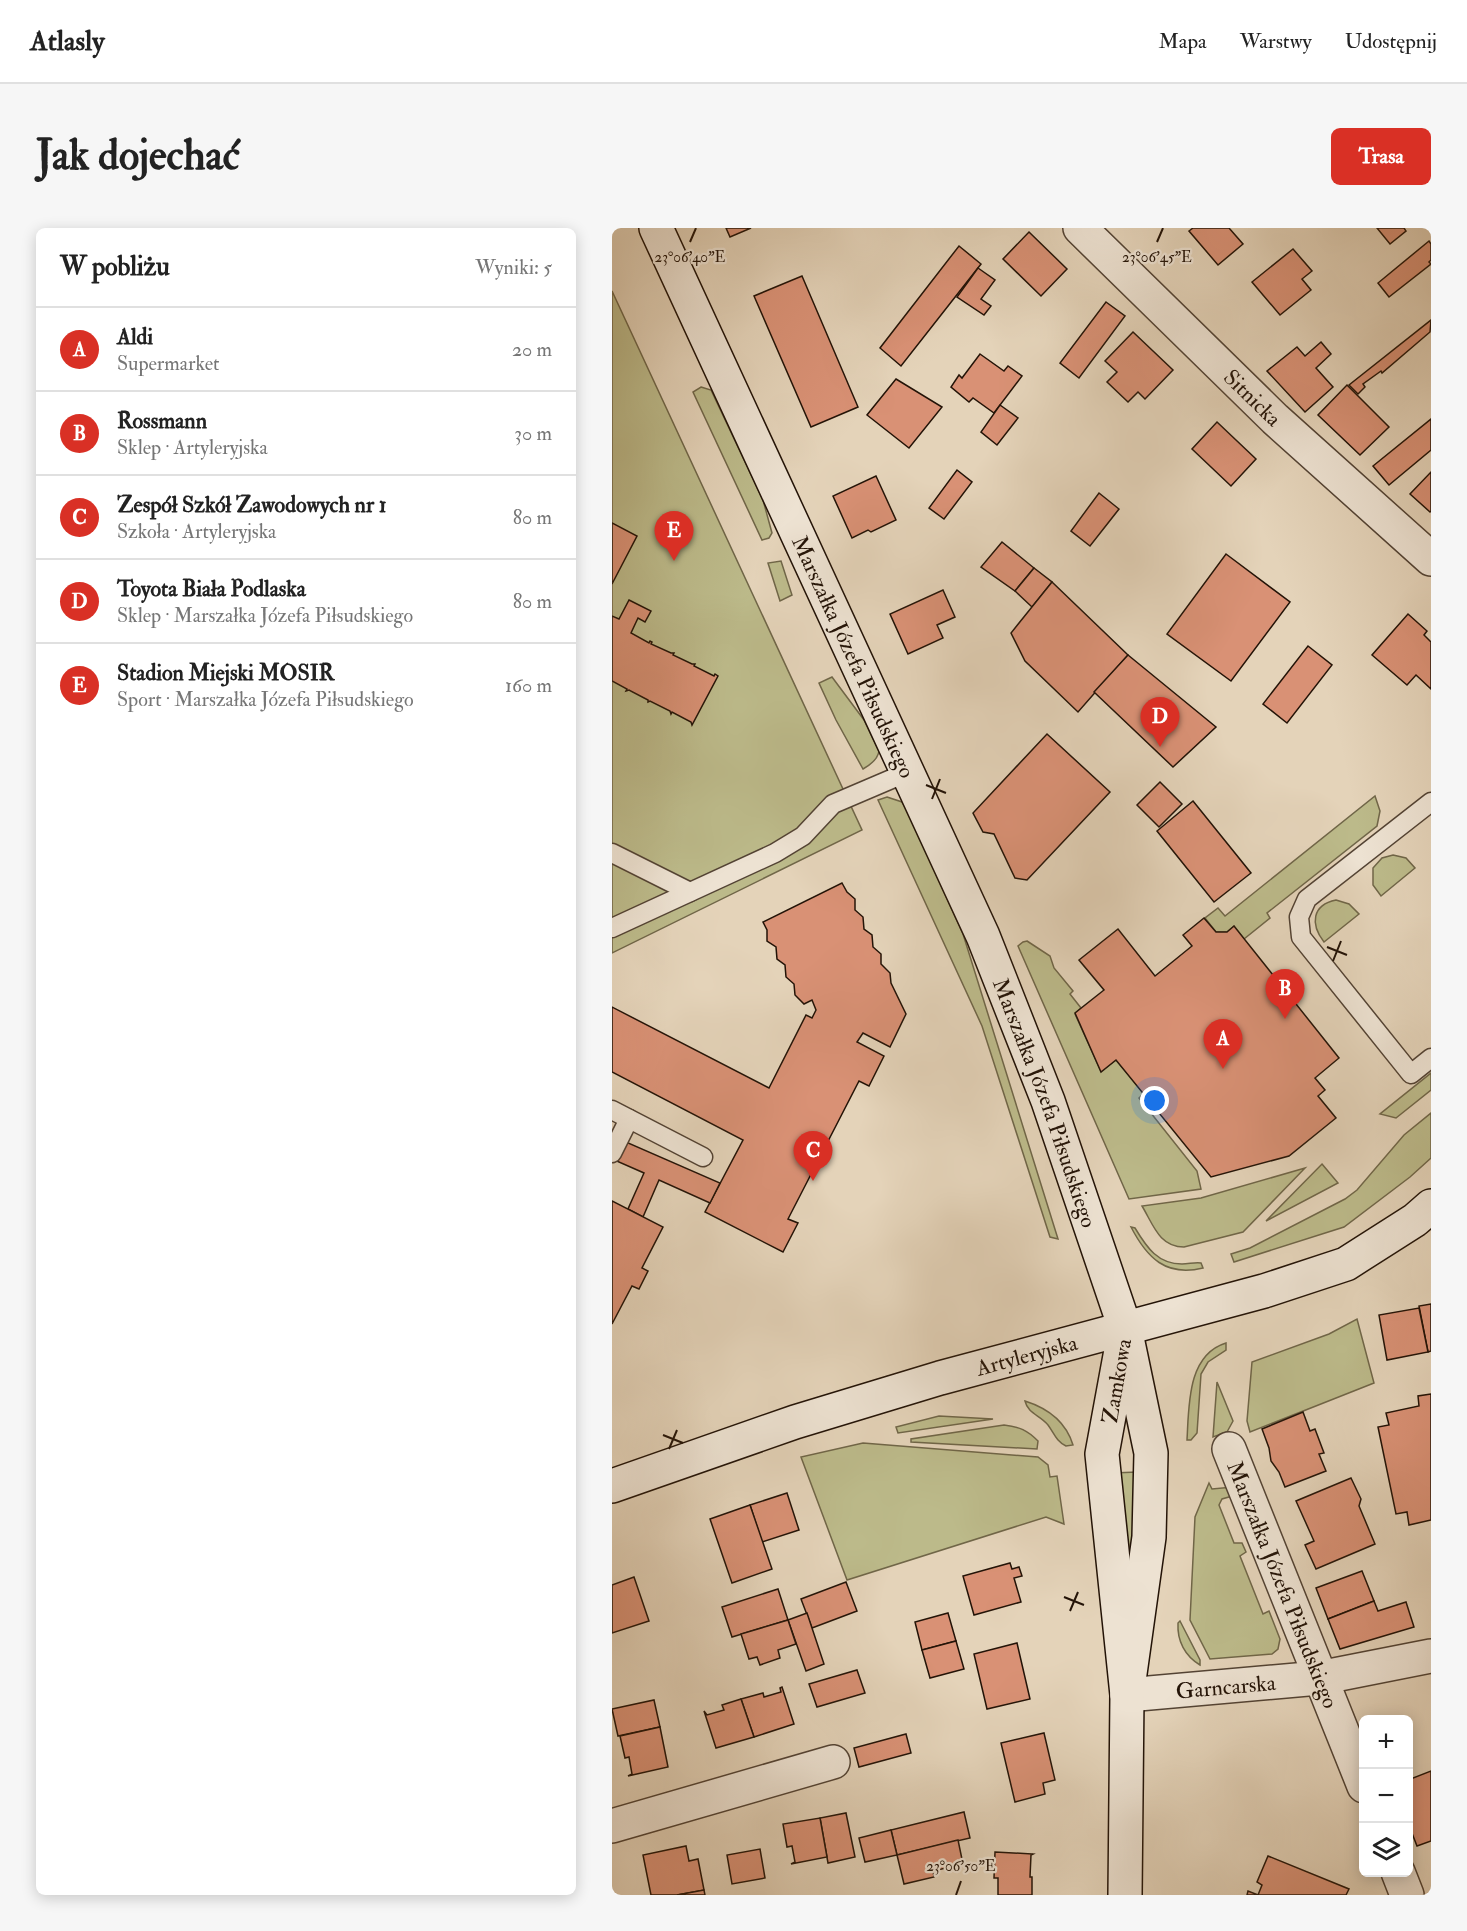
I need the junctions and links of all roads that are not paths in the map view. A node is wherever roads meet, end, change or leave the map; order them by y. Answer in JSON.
{"nodes":[{"id":1,"x":657,"y":228,"type":"edge"},
{"id":2,"x":1080,"y":228,"type":"edge"},
{"id":3,"x":1431,"y":559,"type":"edge"},
{"id":4,"x":908,"y":772,"type":"junction"},
{"id":5,"x":1431,"y":802,"type":"edge"},
{"id":6,"x":612,"y":853,"type":"edge"},
{"id":7,"x":690,"y":892,"type":"junction"},
{"id":8,"x":612,"y":928,"type":"edge"},
{"id":9,"x":1431,"y":1058,"type":"edge"},
{"id":10,"x":612,"y":1110,"type":"edge"},
{"id":11,"x":629,"y":1119,"type":"junction"},
{"id":12,"x":612,"y":1153,"type":"edge"},
{"id":13,"x":702,"y":1157,"type":"dead end"},
{"id":14,"x":1431,"y":1206,"type":"edge"},
{"id":15,"x":1125,"y":1328,"type":"junction"},
{"id":16,"x":1229,"y":1449,"type":"dead end"},
{"id":17,"x":612,"y":1486,"type":"edge"},
{"id":18,"x":1431,"y":1656,"type":"edge"},
{"id":19,"x":1319,"y":1677,"type":"junction"},
{"id":20,"x":1127,"y":1695,"type":"junction"},
{"id":21,"x":833,"y":1762,"type":"dead end"},
{"id":22,"x":1359,"y":1774,"type":"edge"},
{"id":23,"x":612,"y":1826,"type":"edge"},
{"id":24,"x":1400,"y":1877,"type":"edge"},
{"id":25,"x":1125,"y":1895,"type":"edge"},
{"id":26,"x":1407,"y":1895,"type":"edge"}],
"edges":[{"from":1,"to":4,"type":"street","name":"Marszałka Józefa Piłsudskiego"},
{"from":2,"to":3,"type":"street","name":"Sitnicka"},
{"from":4,"to":7,"type":"lane"},
{"from":4,"to":15,"type":"street","name":"Marszałka Józefa Piłsudskiego"},
{"from":5,"to":9,"type":"lane"},
{"from":6,"to":7,"type":"lane"},
{"from":7,"to":8,"type":"lane"},
{"from":10,"to":11,"type":"lane"},
{"from":11,"to":12,"type":"lane"},
{"from":11,"to":13,"type":"lane"},
{"from":14,"to":15,"type":"street","name":"Artyleryjska"},
{"from":15,"to":17,"type":"street","name":"Artyleryjska"},
{"from":15,"to":20,"type":"street","name":"Zamkowa"},
{"from":15,"to":20,"type":"street","name":"Zamkowa"},
{"from":16,"to":19,"type":"street","name":"Marszałka Józefa Piłsudskiego"},
{"from":18,"to":19,"type":"street","name":"Garncarska"},
{"from":19,"to":20,"type":"street","name":"Garncarska"},
{"from":19,"to":22,"type":"street","name":"Marszałka Józefa Piłsudskiego"},
{"from":20,"to":25,"type":"street","name":"Zamkowa"},
{"from":21,"to":23,"type":"street"},
{"from":24,"to":26,"type":"street"}]}
